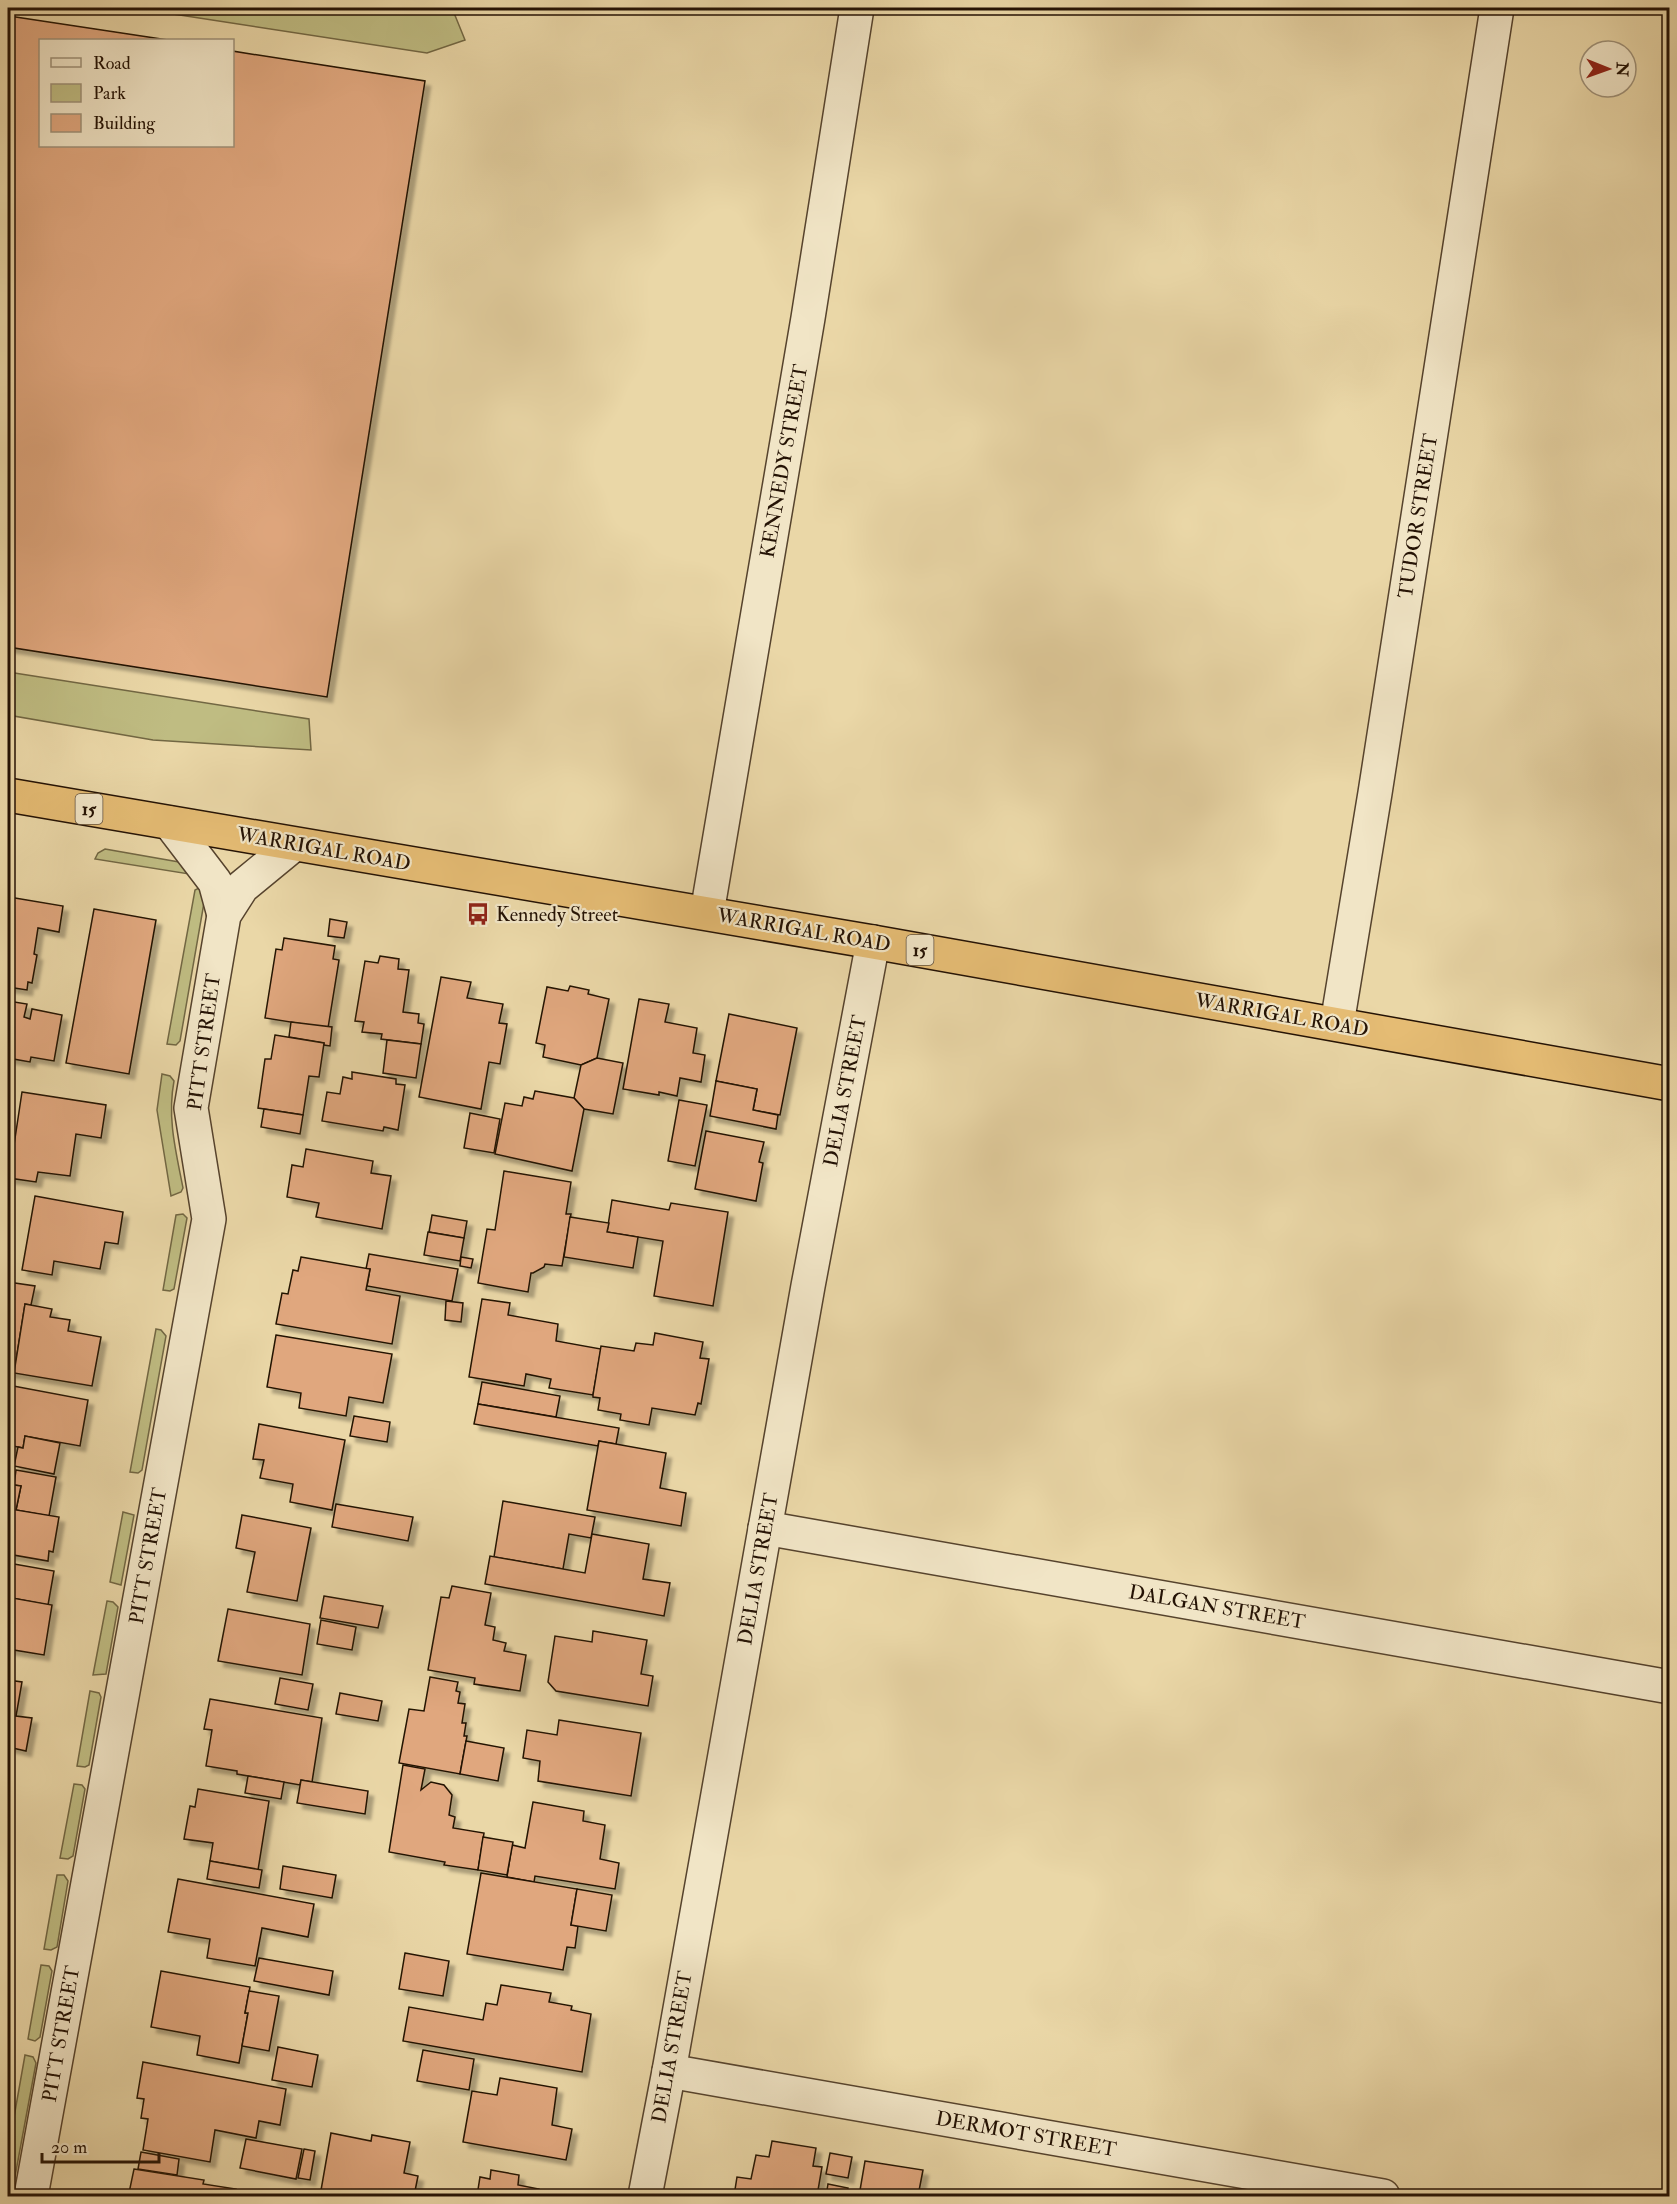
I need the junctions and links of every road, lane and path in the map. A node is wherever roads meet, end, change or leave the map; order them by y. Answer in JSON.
{"nodes":[{"id":1,"x":857,"y":8,"type":"edge"},
{"id":2,"x":1497,"y":8,"type":"edge"},
{"id":3,"x":8,"y":795,"type":"edge"},
{"id":4,"x":170,"y":823,"type":"junction"},
{"id":5,"x":293,"y":845,"type":"junction"},
{"id":6,"x":707,"y":914,"type":"junction"},
{"id":7,"x":224,"y":915,"type":"junction"},
{"id":8,"x":873,"y":942,"type":"junction"},
{"id":9,"x":1337,"y":1024,"type":"junction"},
{"id":10,"x":1670,"y":1084,"type":"edge"},
{"id":11,"x":765,"y":1527,"type":"junction"},
{"id":12,"x":1670,"y":1687,"type":"edge"},
{"id":13,"x":669,"y":2071,"type":"junction"},
{"id":14,"x":31,"y":2196,"type":"edge"},
{"id":15,"x":645,"y":2196,"type":"edge"},
{"id":16,"x":1383,"y":2196,"type":"edge"}],
"edges":[{"from":1,"to":6,"type":"street","name":"KENNEDY STREET"},
{"from":2,"to":9,"type":"street","name":"TUDOR STREET"},
{"from":3,"to":4,"type":"highway","name":"WARRIGAL ROAD","number":"15"},
{"from":4,"to":5,"type":"highway","name":"WARRIGAL ROAD","number":"15"},
{"from":4,"to":7,"type":"street","name":"PITT STREET"},
{"from":5,"to":6,"type":"highway","name":"WARRIGAL ROAD","number":"15"},
{"from":5,"to":7,"type":"street","name":"PITT STREET"},
{"from":6,"to":8,"type":"highway","name":"WARRIGAL ROAD","number":"15"},
{"from":7,"to":14,"type":"street","name":"PITT STREET"},
{"from":8,"to":9,"type":"highway","name":"WARRIGAL ROAD","number":"15"},
{"from":8,"to":11,"type":"street","name":"DELIA STREET"},
{"from":9,"to":10,"type":"highway","name":"WARRIGAL ROAD","number":"15"},
{"from":11,"to":12,"type":"street","name":"DALGAN STREET"},
{"from":11,"to":13,"type":"street","name":"DELIA STREET"},
{"from":13,"to":15,"type":"street","name":"DELIA STREET"},
{"from":13,"to":16,"type":"street","name":"DERMOT STREET"}]}
